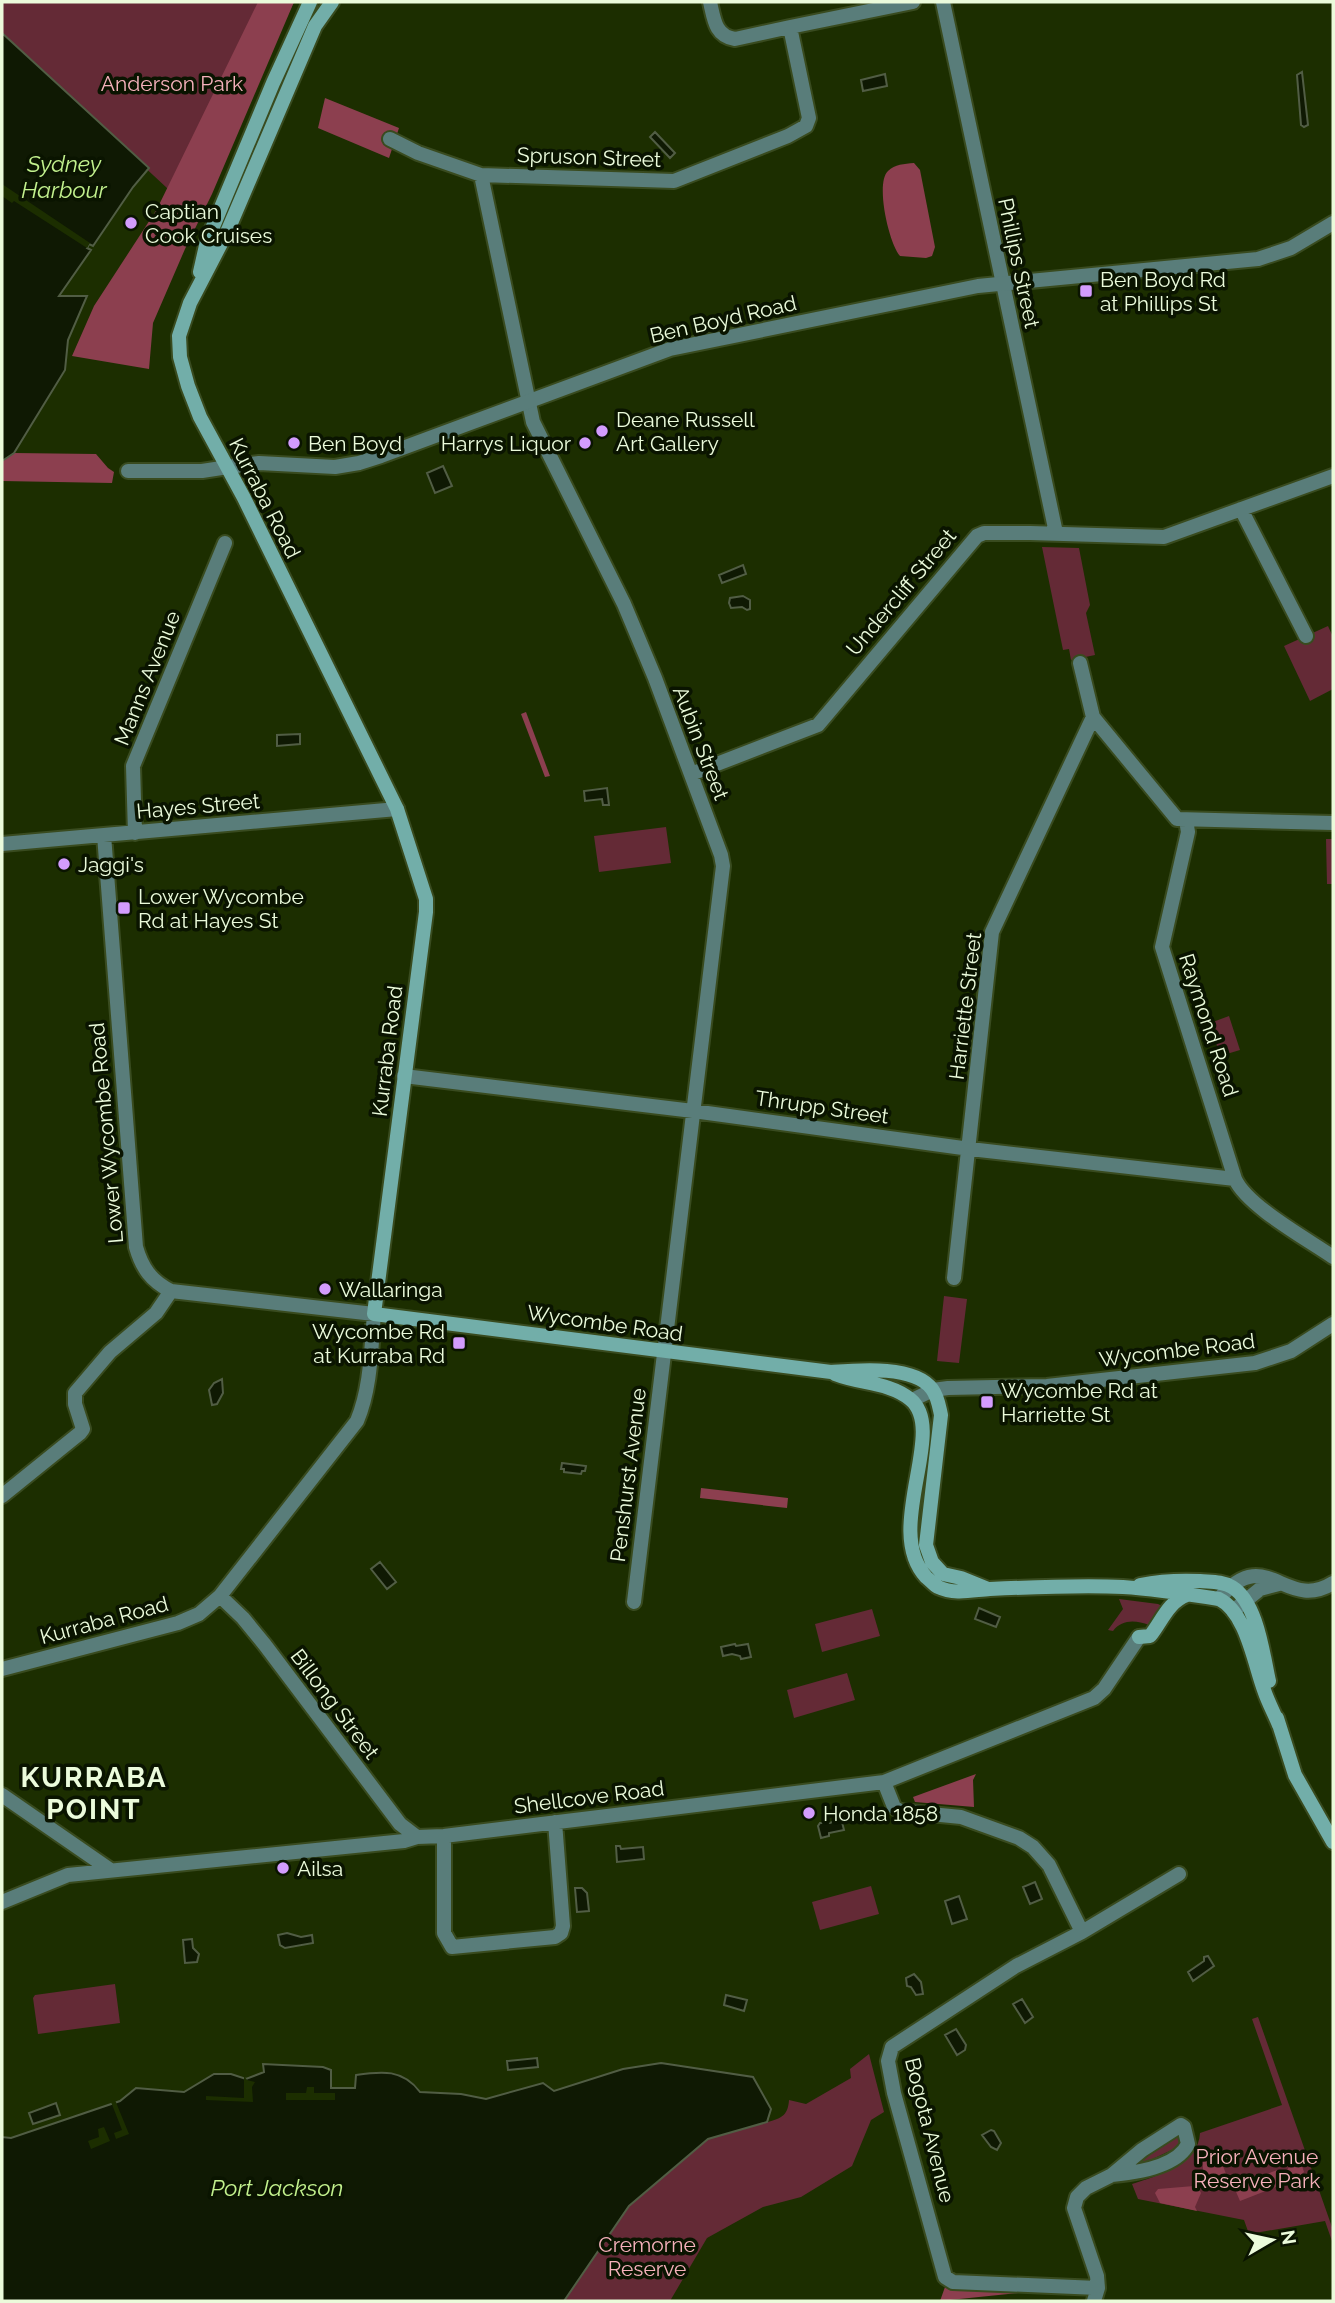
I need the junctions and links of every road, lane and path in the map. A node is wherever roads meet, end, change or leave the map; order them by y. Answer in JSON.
{"nodes":[{"id":1,"x":310,"y":2,"type":"edge"},
{"id":2,"x":332,"y":2,"type":"edge"},
{"id":3,"x":710,"y":2,"type":"edge"},
{"id":4,"x":913,"y":2,"type":"edge"},
{"id":5,"x":943,"y":2,"type":"edge"},
{"id":6,"x":790,"y":27,"type":"junction"},
{"id":7,"x":390,"y":139,"type":"dead end"},
{"id":8,"x":481,"y":175,"type":"junction"},
{"id":9,"x":1333,"y":223,"type":"edge"},
{"id":10,"x":1002,"y":283,"type":"junction"},
{"id":11,"x":196,"y":287,"type":"junction"},
{"id":12,"x":528,"y":402,"type":"junction"},
{"id":13,"x":228,"y":467,"type":"junction"},
{"id":14,"x":128,"y":471,"type":"dead end"},
{"id":15,"x":1333,"y":476,"type":"edge"},
{"id":16,"x":1241,"y":509,"type":"junction"},
{"id":17,"x":1056,"y":533,"type":"junction"},
{"id":18,"x":225,"y":543,"type":"dead end"},
{"id":19,"x":1306,"y":636,"type":"dead end"},
{"id":20,"x":1080,"y":663,"type":"dead end"},
{"id":21,"x":1093,"y":717,"type":"junction"},
{"id":22,"x":691,"y":774,"type":"junction"},
{"id":23,"x":397,"y":809,"type":"junction"},
{"id":24,"x":1186,"y":820,"type":"junction"},
{"id":25,"x":1333,"y":823,"type":"edge"},
{"id":26,"x":135,"y":833,"type":"junction"},
{"id":27,"x":104,"y":835,"type":"junction"},
{"id":28,"x":2,"y":844,"type":"edge"},
{"id":29,"x":404,"y":1076,"type":"junction"},
{"id":30,"x":693,"y":1111,"type":"junction"},
{"id":31,"x":970,"y":1149,"type":"junction"},
{"id":32,"x":1235,"y":1179,"type":"junction"},
{"id":33,"x":1333,"y":1258,"type":"edge"},
{"id":34,"x":954,"y":1278,"type":"dead end"},
{"id":35,"x":171,"y":1291,"type":"junction"},
{"id":36,"x":374,"y":1314,"type":"junction"},
{"id":37,"x":1333,"y":1324,"type":"edge"},
{"id":38,"x":663,"y":1352,"type":"junction"},
{"id":39,"x":831,"y":1372,"type":"junction"},
{"id":40,"x":933,"y":1390,"type":"junction"},
{"id":41,"x":912,"y":1400,"type":"junction"},
{"id":42,"x":2,"y":1496,"type":"edge"},
{"id":43,"x":1333,"y":1583,"type":"edge"},
{"id":44,"x":1279,"y":1584,"type":"junction"},
{"id":45,"x":1125,"y":1587,"type":"junction"},
{"id":46,"x":988,"y":1589,"type":"junction"},
{"id":47,"x":1238,"y":1593,"type":"junction"},
{"id":48,"x":220,"y":1595,"type":"junction"},
{"id":49,"x":1187,"y":1595,"type":"junction"},
{"id":50,"x":634,"y":1602,"type":"dead end"},
{"id":51,"x":1226,"y":1604,"type":"junction"},
{"id":52,"x":1139,"y":1637,"type":"joint"},
{"id":53,"x":2,"y":1669,"type":"edge"},
{"id":54,"x":1279,"y":1725,"type":"junction"},
{"id":55,"x":884,"y":1782,"type":"junction"},
{"id":56,"x":2,"y":1795,"type":"edge"},
{"id":57,"x":555,"y":1822,"type":"junction"},
{"id":58,"x":444,"y":1836,"type":"junction"},
{"id":59,"x":417,"y":1837,"type":"junction"},
{"id":60,"x":1333,"y":1842,"type":"edge"},
{"id":61,"x":109,"y":1869,"type":"junction"},
{"id":62,"x":1179,"y":1874,"type":"dead end"},
{"id":63,"x":2,"y":1902,"type":"edge"},
{"id":64,"x":1082,"y":1932,"type":"junction"},
{"id":65,"x":1112,"y":2175,"type":"junction"},
{"id":66,"x":1096,"y":2294,"type":"edge"}],
"edges":[{"from":1,"to":11,"type":"main road","name":"Kurraba Road"},
{"from":2,"to":11,"type":"main road","name":"Kurraba Road"},
{"from":3,"to":6,"type":"street"},
{"from":4,"to":6,"type":"street"},
{"from":5,"to":10,"type":"street","name":"Phillips Street"},
{"from":6,"to":8,"type":"street","name":"Spruson Street"},
{"from":7,"to":8,"type":"street","name":"Spruson Street"},
{"from":8,"to":12,"type":"street","name":"Aubin Street"},
{"from":9,"to":10,"type":"street","name":"Ben Boyd Road"},
{"from":10,"to":12,"type":"street","name":"Ben Boyd Road"},
{"from":10,"to":17,"type":"street","name":"Phillips Street"},
{"from":11,"to":13,"type":"main road","name":"Kurraba Road"},
{"from":12,"to":13,"type":"street","name":"Ben Boyd Road"},
{"from":12,"to":22,"type":"street","name":"Aubin Street"},
{"from":13,"to":14,"type":"street","name":"Ben Boyd Road"},
{"from":13,"to":23,"type":"main road","name":"Kurraba Road"},
{"from":15,"to":16,"type":"street","name":"Undercliff Street"},
{"from":16,"to":17,"type":"street","name":"Undercliff Street"},
{"from":16,"to":19,"type":"street"},
{"from":17,"to":22,"type":"street","name":"Undercliff Street"},
{"from":18,"to":26,"type":"street","name":"Manns Avenue"},
{"from":20,"to":21,"type":"street"},
{"from":21,"to":24,"type":"street"},
{"from":21,"to":31,"type":"street","name":"Harriette Street"},
{"from":22,"to":30,"type":"street","name":"Aubin Street"},
{"from":23,"to":26,"type":"street","name":"Hayes Street"},
{"from":23,"to":29,"type":"main road","name":"Kurraba Road"},
{"from":24,"to":25,"type":"street"},
{"from":24,"to":32,"type":"street","name":"Raymond Road"},
{"from":26,"to":27,"type":"street","name":"Hayes Street"},
{"from":27,"to":28,"type":"street","name":"Hayes Street"},
{"from":27,"to":35,"type":"street","name":"Lower Wycombe Road"},
{"from":29,"to":30,"type":"street","name":"Thrupp Street"},
{"from":29,"to":36,"type":"main road","name":"Kurraba Road"},
{"from":30,"to":31,"type":"street","name":"Thrupp Street"},
{"from":30,"to":38,"type":"street","name":"Aubin Street"},
{"from":31,"to":32,"type":"street","name":"Thrupp Street"},
{"from":31,"to":34,"type":"street","name":"Harriette Street"},
{"from":32,"to":33,"type":"street","name":"Raymond Road"},
{"from":35,"to":36,"type":"street"},
{"from":35,"to":42,"type":"street"},
{"from":36,"to":38,"type":"main road","name":"Wycombe Road"},
{"from":36,"to":48,"type":"street","name":"Kurraba Road"},
{"from":37,"to":40,"type":"street","name":"Wycombe Road"},
{"from":38,"to":39,"type":"main road","name":"Wycombe Road"},
{"from":38,"to":50,"type":"street","name":"Penshurst Avenue"},
{"from":39,"to":40,"type":"main road","name":"Wycombe Road"},
{"from":39,"to":41,"type":"main road","name":"Wycombe Road"},
{"from":40,"to":41,"type":"street","name":"Wycombe Road"},
{"from":40,"to":46,"type":"main road"},
{"from":41,"to":46,"type":"main road"},
{"from":43,"to":44,"type":"street"},
{"from":44,"to":47,"type":"street"},
{"from":44,"to":47,"type":"street"},
{"from":45,"to":46,"type":"main road"},
{"from":45,"to":47,"type":"main road"},
{"from":45,"to":49,"type":"main road"},
{"from":47,"to":51,"type":"street"},
{"from":47,"to":51,"type":"street"},
{"from":47,"to":54,"type":"main road"},
{"from":48,"to":53,"type":"street","name":"Kurraba Road"},
{"from":48,"to":59,"type":"street","name":"Billong Street"},
{"from":49,"to":51,"type":"main road"},
{"from":49,"to":52,"type":"main road"},
{"from":51,"to":54,"type":"main road"},
{"from":52,"to":55,"type":"street","name":"Shellcove Road"},
{"from":54,"to":60,"type":"main road"},
{"from":55,"to":57,"type":"street","name":"Shellcove Road"},
{"from":55,"to":64,"type":"street"},
{"from":56,"to":61,"type":"street"},
{"from":57,"to":58,"type":"street","name":"Shellcove Road"},
{"from":57,"to":58,"type":"street"},
{"from":58,"to":59,"type":"street","name":"Shellcove Road"},
{"from":59,"to":61,"type":"street","name":"Shellcove Road"},
{"from":61,"to":63,"type":"street","name":"Shellcove Road"},
{"from":62,"to":64,"type":"street","name":"Bogota Avenue"},
{"from":64,"to":66,"type":"street","name":"Bogota Avenue"},
{"from":65,"to":65,"type":"street"},
{"from":65,"to":66,"type":"street"}]}
